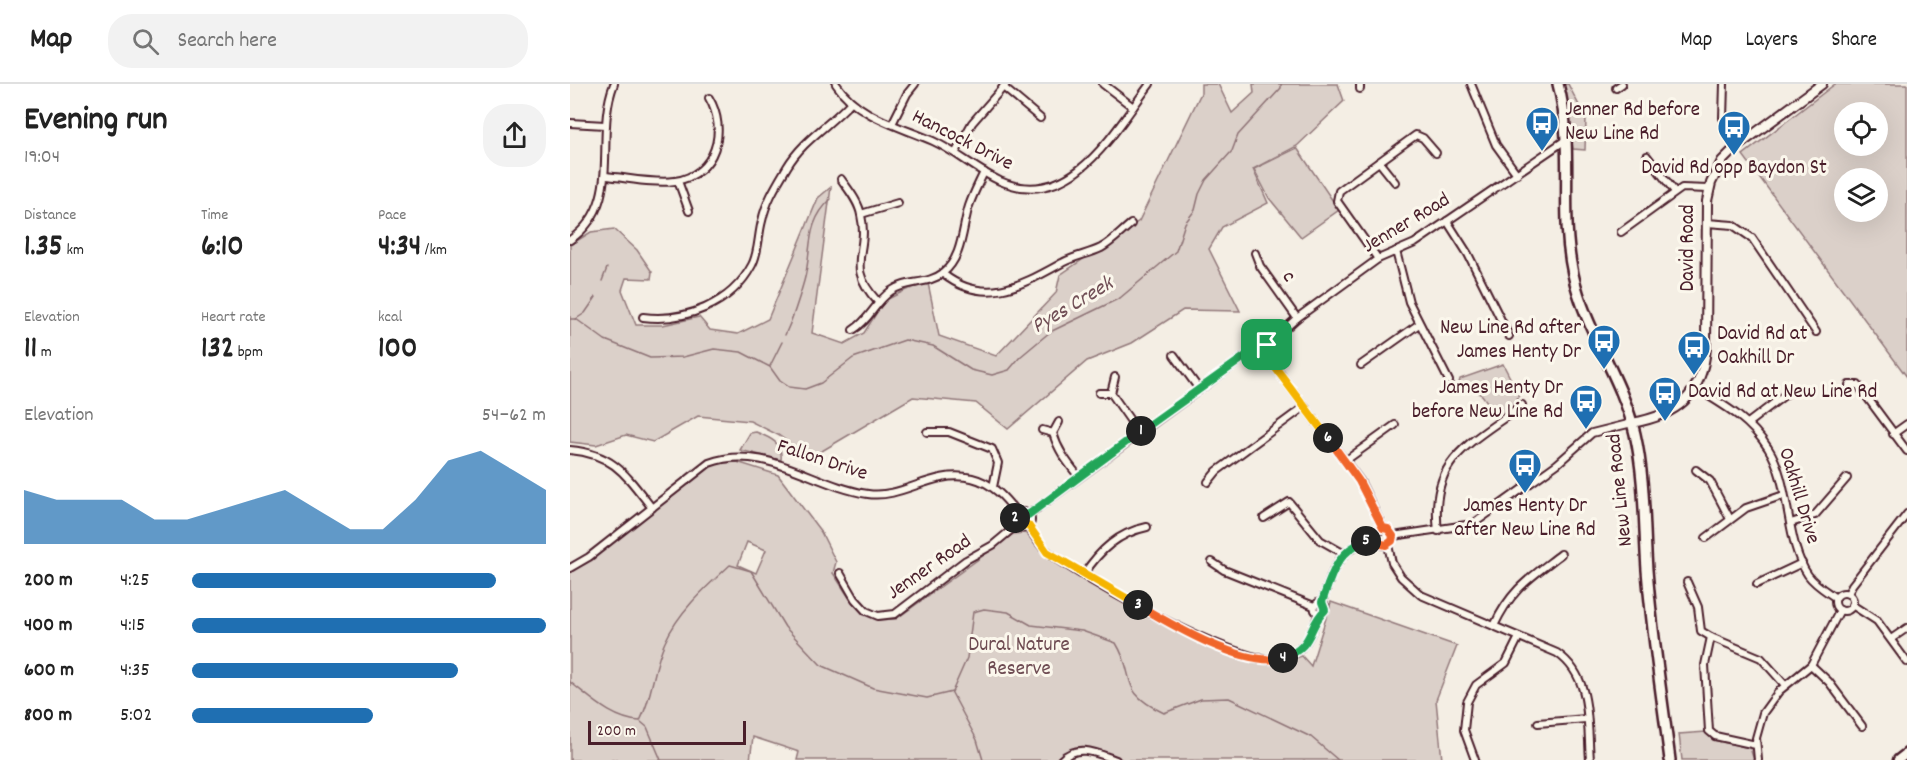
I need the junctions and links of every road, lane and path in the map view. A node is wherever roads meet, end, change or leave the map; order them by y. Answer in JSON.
{"nodes":[{"id":1,"x":614,"y":84,"type":"edge"},
{"id":2,"x":836,"y":84,"type":"edge"},
{"id":3,"x":915,"y":84,"type":"edge"},
{"id":4,"x":1103,"y":84,"type":"edge"},
{"id":5,"x":1150,"y":84,"type":"edge"},
{"id":6,"x":1471,"y":84,"type":"edge"},
{"id":7,"x":1558,"y":84,"type":"edge"},
{"id":8,"x":1724,"y":84,"type":"edge"},
{"id":9,"x":1822,"y":84,"type":"edge"},
{"id":10,"x":1004,"y":86,"type":"edge"},
{"id":11,"x":709,"y":98,"type":"dead end"},
{"id":12,"x":851,"y":102,"type":"junction"},
{"id":13,"x":1133,"y":107,"type":"junction"},
{"id":14,"x":1040,"y":118,"type":"dead end"},
{"id":15,"x":570,"y":123,"type":"edge"},
{"id":16,"x":892,"y":124,"type":"junction"},
{"id":17,"x":605,"y":125,"type":"junction"},
{"id":18,"x":1568,"y":138,"type":"junction"},
{"id":19,"x":1741,"y":143,"type":"junction"},
{"id":20,"x":956,"y":152,"type":"junction"},
{"id":21,"x":1436,"y":153,"type":"dead end"},
{"id":22,"x":1647,"y":156,"type":"dead end"},
{"id":23,"x":1379,"y":162,"type":"junction"},
{"id":24,"x":984,"y":172,"type":"junction"},
{"id":25,"x":1517,"y":174,"type":"junction"},
{"id":26,"x":606,"y":176,"type":"junction"},
{"id":27,"x":841,"y":179,"type":"dead end"},
{"id":28,"x":678,"y":181,"type":"junction"},
{"id":29,"x":1395,"y":182,"type":"dead end"},
{"id":30,"x":1708,"y":189,"type":"junction"},
{"id":31,"x":1675,"y":192,"type":"junction"},
{"id":32,"x":898,"y":203,"type":"dead end"},
{"id":33,"x":690,"y":211,"type":"dead end"},
{"id":34,"x":861,"y":214,"type":"junction"},
{"id":35,"x":1447,"y":221,"type":"junction"},
{"id":36,"x":1707,"y":223,"type":"junction"},
{"id":37,"x":1131,"y":224,"type":"dead end"},
{"id":38,"x":1621,"y":232,"type":"dead end"},
{"id":39,"x":570,"y":240,"type":"edge"},
{"id":40,"x":1396,"y":251,"type":"junction"},
{"id":41,"x":1256,"y":253,"type":"dead end"},
{"id":42,"x":1378,"y":259,"type":"junction"},
{"id":43,"x":943,"y":273,"type":"junction"},
{"id":44,"x":878,"y":302,"type":"junction"},
{"id":45,"x":643,"y":317,"type":"dead end"},
{"id":46,"x":1297,"y":318,"type":"junction"},
{"id":47,"x":1419,"y":324,"type":"junction"},
{"id":48,"x":853,"y":330,"type":"dead end"},
{"id":49,"x":1816,"y":332,"type":"dead end"},
{"id":50,"x":1509,"y":336,"type":"dead end"},
{"id":51,"x":1267,"y":345,"type":"junction"},
{"id":52,"x":1257,"y":352,"type":"junction"},
{"id":53,"x":1174,"y":355,"type":"dead end"},
{"id":54,"x":1266,"y":355,"type":"junction"},
{"id":55,"x":1361,"y":365,"type":"dead end"},
{"id":56,"x":1115,"y":377,"type":"dead end"},
{"id":57,"x":1449,"y":381,"type":"dead end"},
{"id":58,"x":1849,"y":385,"type":"dead end"},
{"id":59,"x":1694,"y":387,"type":"junction"},
{"id":60,"x":1199,"y":389,"type":"junction"},
{"id":61,"x":1099,"y":393,"type":"dead end"},
{"id":62,"x":1111,"y":393,"type":"junction"},
{"id":63,"x":1786,"y":394,"type":"dead end"},
{"id":64,"x":1522,"y":405,"type":"dead end"},
{"id":65,"x":1304,"y":407,"type":"junction"},
{"id":66,"x":1059,"y":422,"type":"dead end"},
{"id":67,"x":1632,"y":423,"type":"junction"},
{"id":68,"x":1748,"y":423,"type":"junction"},
{"id":69,"x":1907,"y":424,"type":"edge"},
{"id":70,"x":1395,"y":425,"type":"dead end"},
{"id":71,"x":1042,"y":430,"type":"dead end"},
{"id":72,"x":927,"y":432,"type":"dead end"},
{"id":73,"x":1053,"y":433,"type":"junction"},
{"id":74,"x":1139,"y":433,"type":"junction"},
{"id":75,"x":1893,"y":434,"type":"junction"},
{"id":76,"x":570,"y":450,"type":"edge"},
{"id":77,"x":1907,"y":452,"type":"edge"},
{"id":78,"x":1345,"y":461,"type":"junction"},
{"id":79,"x":1696,"y":470,"type":"dead end"},
{"id":80,"x":1079,"y":477,"type":"junction"},
{"id":81,"x":1848,"y":478,"type":"dead end"},
{"id":82,"x":1208,"y":482,"type":"dead end"},
{"id":83,"x":993,"y":487,"type":"junction"},
{"id":84,"x":1784,"y":495,"type":"junction"},
{"id":85,"x":652,"y":507,"type":"junction"},
{"id":86,"x":1018,"y":514,"type":"junction"},
{"id":87,"x":1907,"y":514,"type":"edge"},
{"id":88,"x":1028,"y":515,"type":"junction"},
{"id":89,"x":1264,"y":518,"type":"dead end"},
{"id":90,"x":1730,"y":519,"type":"junction"},
{"id":91,"x":1791,"y":523,"type":"junction"},
{"id":92,"x":1017,"y":525,"type":"junction"},
{"id":93,"x":1028,"y":525,"type":"junction"},
{"id":94,"x":1147,"y":527,"type":"dead end"},
{"id":95,"x":1383,"y":528,"type":"junction"},
{"id":96,"x":1437,"y":531,"type":"junction"},
{"id":97,"x":1393,"y":536,"type":"junction"},
{"id":98,"x":1376,"y":538,"type":"junction"},
{"id":99,"x":1706,"y":538,"type":"dead end"},
{"id":100,"x":1388,"y":544,"type":"junction"},
{"id":101,"x":1343,"y":553,"type":"junction"},
{"id":102,"x":1561,"y":554,"type":"dead end"},
{"id":103,"x":1212,"y":562,"type":"dead end"},
{"id":104,"x":1802,"y":563,"type":"junction"},
{"id":105,"x":570,"y":568,"type":"edge"},
{"id":106,"x":840,"y":573,"type":"dead end"},
{"id":107,"x":1084,"y":574,"type":"junction"},
{"id":108,"x":1687,"y":582,"type":"dead end"},
{"id":109,"x":1757,"y":584,"type":"dead end"},
{"id":110,"x":1848,"y":594,"type":"junction"},
{"id":111,"x":1836,"y":598,"type":"junction"},
{"id":112,"x":1322,"y":602,"type":"junction"},
{"id":113,"x":1852,"y":604,"type":"junction"},
{"id":114,"x":1314,"y":606,"type":"junction"},
{"id":115,"x":1840,"y":610,"type":"junction"},
{"id":116,"x":1319,"y":613,"type":"junction"},
{"id":117,"x":1494,"y":626,"type":"junction"},
{"id":118,"x":1907,"y":628,"type":"edge"},
{"id":119,"x":1519,"y":637,"type":"junction"},
{"id":120,"x":1711,"y":637,"type":"junction"},
{"id":121,"x":1891,"y":639,"type":"junction"},
{"id":122,"x":1907,"y":662,"type":"edge"},
{"id":123,"x":1811,"y":665,"type":"junction"},
{"id":124,"x":1785,"y":686,"type":"junction"},
{"id":125,"x":1586,"y":719,"type":"junction"},
{"id":126,"x":1539,"y":723,"type":"dead end"},
{"id":127,"x":1862,"y":726,"type":"dead end"},
{"id":128,"x":1756,"y":745,"type":"junction"},
{"id":129,"x":1907,"y":753,"type":"edge"},
{"id":130,"x":1061,"y":760,"type":"edge"},
{"id":131,"x":1116,"y":760,"type":"edge"},
{"id":132,"x":1476,"y":760,"type":"edge"},
{"id":133,"x":1590,"y":760,"type":"edge"},
{"id":134,"x":1670,"y":760,"type":"edge"},
{"id":135,"x":1758,"y":760,"type":"edge"},
{"id":136,"x":1898,"y":760,"type":"edge"}],
"edges":[{"from":1,"to":17,"type":"street"},
{"from":2,"to":12,"type":"street","name":"Hancock Drive"},
{"from":3,"to":16,"type":"street"},
{"from":4,"to":13,"type":"street"},
{"from":5,"to":13,"type":"street","name":"Hancock Drive"},
{"from":6,"to":25,"type":"street"},
{"from":7,"to":18,"type":"main road","name":"New Line Road"},
{"from":8,"to":19,"type":"street"},
{"from":9,"to":19,"type":"street","name":"David Road"},
{"from":10,"to":14,"type":"street"},
{"from":10,"to":20,"type":"street"},
{"from":11,"to":28,"type":"street"},
{"from":12,"to":16,"type":"street","name":"Hancock Drive"},
{"from":12,"to":45,"type":"street"},
{"from":13,"to":24,"type":"street","name":"Hancock Drive"},
{"from":15,"to":17,"type":"street"},
{"from":16,"to":20,"type":"street","name":"Hancock Drive"},
{"from":17,"to":26,"type":"street"},
{"from":18,"to":25,"type":"street","name":"Jenner Road"},
{"from":18,"to":67,"type":"main road","name":"New Line Road"},
{"from":19,"to":30,"type":"street","name":"David Road"},
{"from":20,"to":24,"type":"street","name":"Hancock Drive"},
{"from":21,"to":23,"type":"street"},
{"from":22,"to":31,"type":"street"},
{"from":23,"to":29,"type":"street"},
{"from":23,"to":42,"type":"street"},
{"from":24,"to":43,"type":"street"},
{"from":25,"to":35,"type":"street","name":"Jenner Road"},
{"from":26,"to":28,"type":"street"},
{"from":26,"to":39,"type":"street"},
{"from":27,"to":34,"type":"street"},
{"from":28,"to":33,"type":"street"},
{"from":30,"to":31,"type":"street"},
{"from":30,"to":36,"type":"street","name":"David Road"},
{"from":31,"to":38,"type":"street"},
{"from":32,"to":34,"type":"street"},
{"from":34,"to":44,"type":"street"},
{"from":35,"to":40,"type":"street","name":"Jenner Road"},
{"from":35,"to":50,"type":"street"},
{"from":36,"to":49,"type":"street"},
{"from":36,"to":59,"type":"street","name":"David Road"},
{"from":37,"to":43,"type":"street"},
{"from":40,"to":42,"type":"street","name":"Jenner Road"},
{"from":40,"to":47,"type":"street"},
{"from":41,"to":46,"type":"street","name":"c"},
{"from":42,"to":46,"type":"street","name":"Jenner Road"},
{"from":43,"to":44,"type":"street"},
{"from":44,"to":48,"type":"street"},
{"from":46,"to":51,"type":"street","name":"Jenner Road"},
{"from":47,"to":55,"type":"street"},
{"from":47,"to":57,"type":"street"},
{"from":51,"to":52,"type":"street"},
{"from":51,"to":54,"type":"street"},
{"from":52,"to":54,"type":"street"},
{"from":52,"to":60,"type":"street"},
{"from":53,"to":60,"type":"street"},
{"from":54,"to":65,"type":"street"},
{"from":56,"to":62,"type":"street"},
{"from":58,"to":75,"type":"street"},
{"from":59,"to":67,"type":"street","name":"David Road"},
{"from":59,"to":68,"type":"street","name":"Oakhill Drive"},
{"from":60,"to":74,"type":"street"},
{"from":61,"to":62,"type":"street"},
{"from":62,"to":74,"type":"street"},
{"from":63,"to":68,"type":"street"},
{"from":64,"to":96,"type":"street"},
{"from":65,"to":78,"type":"street"},
{"from":65,"to":82,"type":"street"},
{"from":66,"to":73,"type":"street"},
{"from":67,"to":96,"type":"street"},
{"from":67,"to":134,"type":"main road","name":"New Line Road"},
{"from":68,"to":84,"type":"street","name":"Oakhill Drive"},
{"from":69,"to":75,"type":"street"},
{"from":70,"to":78,"type":"street"},
{"from":71,"to":73,"type":"street"},
{"from":72,"to":83,"type":"street"},
{"from":73,"to":80,"type":"street"},
{"from":74,"to":80,"type":"street"},
{"from":75,"to":77,"type":"street"},
{"from":76,"to":85,"type":"street"},
{"from":78,"to":95,"type":"street"},
{"from":79,"to":90,"type":"street"},
{"from":80,"to":88,"type":"street"},
{"from":81,"to":91,"type":"street"},
{"from":83,"to":85,"type":"street","name":"Fallon Drive"},
{"from":83,"to":86,"type":"street","name":"Fallon Drive"},
{"from":84,"to":90,"type":"street"},
{"from":84,"to":91,"type":"street","name":"Oakhill Drive"},
{"from":85,"to":105,"type":"street","name":"Fallon Drive"},
{"from":86,"to":88,"type":"street"},
{"from":86,"to":92,"type":"street"},
{"from":87,"to":110,"type":"street"},
{"from":88,"to":93,"type":"street"},
{"from":89,"to":101,"type":"street"},
{"from":90,"to":99,"type":"street"},
{"from":91,"to":104,"type":"street","name":"Oakhill Drive"},
{"from":92,"to":93,"type":"street"},
{"from":92,"to":106,"type":"street","name":"Jenner Road"},
{"from":93,"to":107,"type":"street"},
{"from":94,"to":107,"type":"street"},
{"from":95,"to":97,"type":"street"},
{"from":95,"to":98,"type":"street"},
{"from":96,"to":97,"type":"street"},
{"from":97,"to":100,"type":"street"},
{"from":98,"to":100,"type":"street"},
{"from":98,"to":101,"type":"street"},
{"from":100,"to":117,"type":"street"},
{"from":101,"to":112,"type":"street"},
{"from":102,"to":117,"type":"street"},
{"from":103,"to":114,"type":"street"},
{"from":104,"to":109,"type":"street"},
{"from":104,"to":111,"type":"street","name":"Oakhill Drive"},
{"from":107,"to":116,"type":"street"},
{"from":108,"to":120,"type":"street"},
{"from":110,"to":111,"type":"street"},
{"from":110,"to":113,"type":"street"},
{"from":111,"to":115,"type":"street"},
{"from":112,"to":114,"type":"street"},
{"from":112,"to":116,"type":"street"},
{"from":113,"to":115,"type":"street"},
{"from":113,"to":121,"type":"street"},
{"from":114,"to":116,"type":"street"},
{"from":115,"to":123,"type":"street"},
{"from":117,"to":119,"type":"street"},
{"from":118,"to":121,"type":"street"},
{"from":119,"to":125,"type":"street"},
{"from":119,"to":132,"type":"street"},
{"from":120,"to":124,"type":"street"},
{"from":120,"to":128,"type":"street"},
{"from":121,"to":122,"type":"street"},
{"from":123,"to":124,"type":"street"},
{"from":123,"to":127,"type":"street"},
{"from":124,"to":128,"type":"street"},
{"from":125,"to":126,"type":"street"},
{"from":125,"to":133,"type":"street"},
{"from":128,"to":135,"type":"street"},
{"from":129,"to":136,"type":"main road"},
{"from":130,"to":131,"type":"street"}]}
